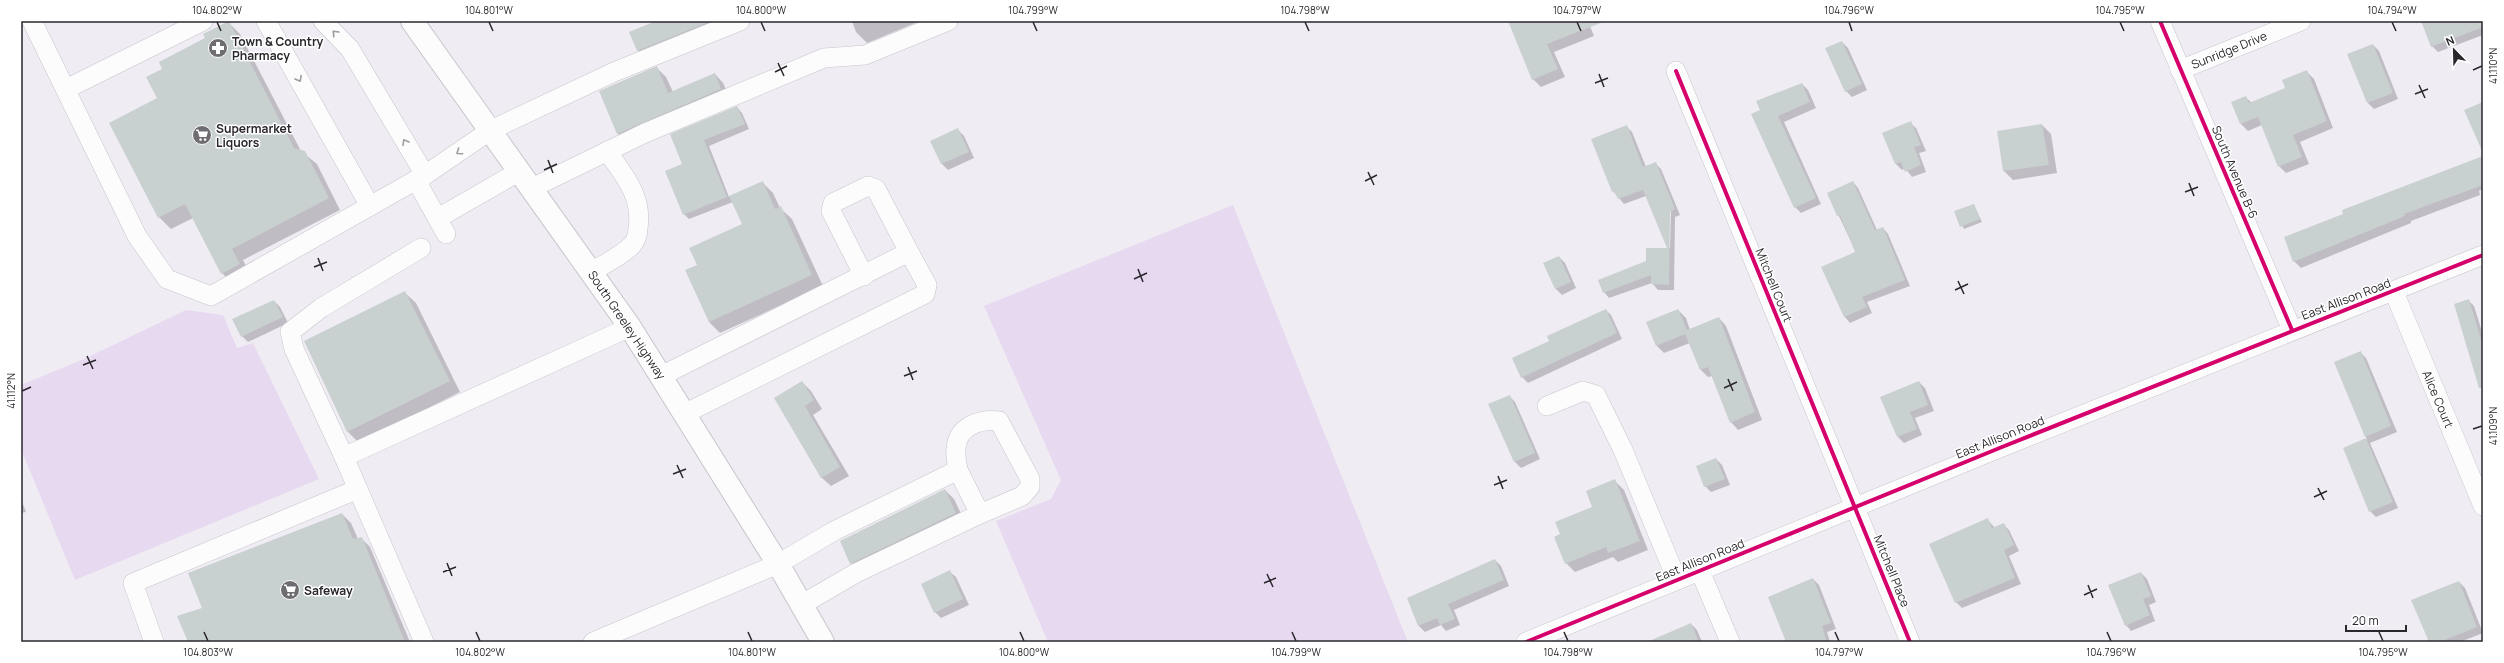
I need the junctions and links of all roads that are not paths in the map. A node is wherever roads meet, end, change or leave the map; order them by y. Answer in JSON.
{"nodes":[{"id":1,"x":32,"y":21,"type":"edge"},
{"id":2,"x":203,"y":21,"type":"edge"},
{"id":3,"x":266,"y":21,"type":"edge"},
{"id":4,"x":323,"y":21,"type":"edge"},
{"id":5,"x":412,"y":21,"type":"edge"},
{"id":6,"x":740,"y":21,"type":"edge"},
{"id":7,"x":948,"y":21,"type":"edge"},
{"id":8,"x":2160,"y":21,"type":"edge"},
{"id":9,"x":2301,"y":21,"type":"edge"},
{"id":10,"x":2180,"y":70,"type":"junction"},
{"id":11,"x":1676,"y":71,"type":"dead end"},
{"id":12,"x":66,"y":89,"type":"junction"},
{"id":13,"x":491,"y":130,"type":"junction"},
{"id":14,"x":608,"y":151,"type":"junction"},
{"id":15,"x":421,"y":178,"type":"junction"},
{"id":16,"x":526,"y":179,"type":"junction"},
{"id":17,"x":370,"y":206,"type":"junction"},
{"id":18,"x":421,"y":248,"type":"dead end"},
{"id":19,"x":909,"y":252,"type":"junction"},
{"id":20,"x":2483,"y":255,"type":"edge"},
{"id":21,"x":591,"y":272,"type":"junction"},
{"id":22,"x":864,"y":276,"type":"junction"},
{"id":23,"x":2394,"y":292,"type":"junction"},
{"id":24,"x":630,"y":327,"type":"junction"},
{"id":25,"x":2292,"y":330,"type":"junction"},
{"id":26,"x":661,"y":376,"type":"junction"},
{"id":27,"x":1547,"y":406,"type":"dead end"},
{"id":28,"x":684,"y":414,"type":"junction"},
{"id":29,"x":344,"y":457,"type":"junction"},
{"id":30,"x":958,"y":470,"type":"junction"},
{"id":31,"x":358,"y":489,"type":"junction"},
{"id":32,"x":2483,"y":506,"type":"edge"},
{"id":33,"x":1855,"y":507,"type":"junction"},
{"id":34,"x":980,"y":514,"type":"junction"},
{"id":35,"x":778,"y":564,"type":"junction"},
{"id":36,"x":1700,"y":571,"type":"junction"},
{"id":37,"x":1678,"y":580,"type":"junction"},
{"id":38,"x":801,"y":605,"type":"junction"},
{"id":39,"x":1555,"y":636,"type":"edge"},
{"id":40,"x":602,"y":640,"type":"edge"},
{"id":41,"x":154,"y":642,"type":"edge"},
{"id":42,"x":424,"y":642,"type":"edge"},
{"id":43,"x":822,"y":642,"type":"edge"},
{"id":44,"x":1526,"y":642,"type":"edge"},
{"id":45,"x":1730,"y":642,"type":"edge"},
{"id":46,"x":1910,"y":642,"type":"edge"}],
"edges":[{"from":1,"to":12,"type":"street"},
{"from":2,"to":12,"type":"street"},
{"from":3,"to":17,"type":"street","one_way":true},
{"from":15,"to":4,"type":"street","one_way":true},
{"from":5,"to":13,"type":"highway","name":"South Greeley Highway"},
{"from":6,"to":13,"type":"street"},
{"from":7,"to":14,"type":"street"},
{"from":8,"to":10,"type":"street","name":"South Avenue B-6"},
{"from":9,"to":10,"type":"street","name":"Sunridge Drive"},
{"from":10,"to":25,"type":"street","name":"South Avenue B-6"},
{"from":11,"to":33,"type":"street","name":"Mitchell Court"},
{"from":12,"to":17,"type":"street"},
{"from":13,"to":15,"type":"street","one_way":true},
{"from":13,"to":16,"type":"highway","name":"South Greeley Highway"},
{"from":14,"to":16,"type":"street"},
{"from":14,"to":21,"type":"street"},
{"from":15,"to":16,"type":"street"},
{"from":15,"to":17,"type":"street"},
{"from":16,"to":21,"type":"highway","name":"South Greeley Highway"},
{"from":18,"to":29,"type":"street"},
{"from":19,"to":22,"type":"street"},
{"from":19,"to":22,"type":"street"},
{"from":19,"to":28,"type":"street"},
{"from":20,"to":23,"type":"street","name":"East Allison Road"},
{"from":21,"to":24,"type":"highway","name":"South Greeley Highway"},
{"from":22,"to":26,"type":"street"},
{"from":23,"to":25,"type":"street","name":"East Allison Road"},
{"from":23,"to":32,"type":"street","name":"Alice Court"},
{"from":24,"to":26,"type":"highway","name":"South Greeley Highway"},
{"from":24,"to":29,"type":"street"},
{"from":25,"to":33,"type":"street","name":"East Allison Road"},
{"from":26,"to":28,"type":"highway","name":"South Greeley Highway"},
{"from":27,"to":37,"type":"street"},
{"from":28,"to":35,"type":"highway","name":"South Greeley Highway"},
{"from":29,"to":31,"type":"street"},
{"from":30,"to":34,"type":"street"},
{"from":30,"to":34,"type":"street"},
{"from":30,"to":35,"type":"street"},
{"from":31,"to":41,"type":"street"},
{"from":31,"to":42,"type":"street"},
{"from":33,"to":36,"type":"street","name":"East Allison Road"},
{"from":33,"to":46,"type":"street","name":"Mitchell Place"},
{"from":34,"to":38,"type":"street"},
{"from":35,"to":38,"type":"highway","name":"South Greeley Highway"},
{"from":35,"to":40,"type":"street"},
{"from":36,"to":37,"type":"street","name":"East Allison Road"},
{"from":36,"to":45,"type":"street"},
{"from":37,"to":39,"type":"street","name":"East Allison Road"},
{"from":38,"to":43,"type":"highway","name":"South Greeley Highway"},
{"from":39,"to":44,"type":"street","name":"East Allison Road"}]}
